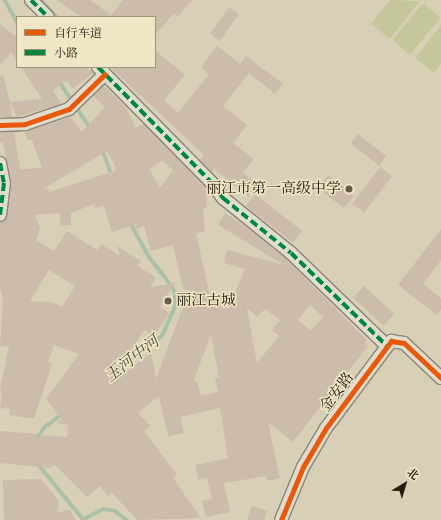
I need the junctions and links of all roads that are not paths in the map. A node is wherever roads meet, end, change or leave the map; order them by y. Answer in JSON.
{"nodes":[{"id":1,"x":31,"y":0,"type":"edge"},
{"id":2,"x":47,"y":16,"type":"edge"},
{"id":3,"x":101,"y":70,"type":"edge"},
{"id":4,"x":0,"y":125,"type":"edge"},
{"id":5,"x":0,"y":163,"type":"edge"},
{"id":6,"x":0,"y":215,"type":"edge"},
{"id":7,"x":387,"y":346,"type":"junction"},
{"id":8,"x":441,"y":378,"type":"edge"},
{"id":9,"x":281,"y":520,"type":"edge"}],
"edges":[{"from":1,"to":2,"type":"street"},
{"from":3,"to":4,"type":"street"},
{"from":3,"to":7,"type":"street"},
{"from":5,"to":6,"type":"street"},
{"from":7,"to":8,"type":"street"},
{"from":7,"to":9,"type":"street","name":"金安路"}]}
